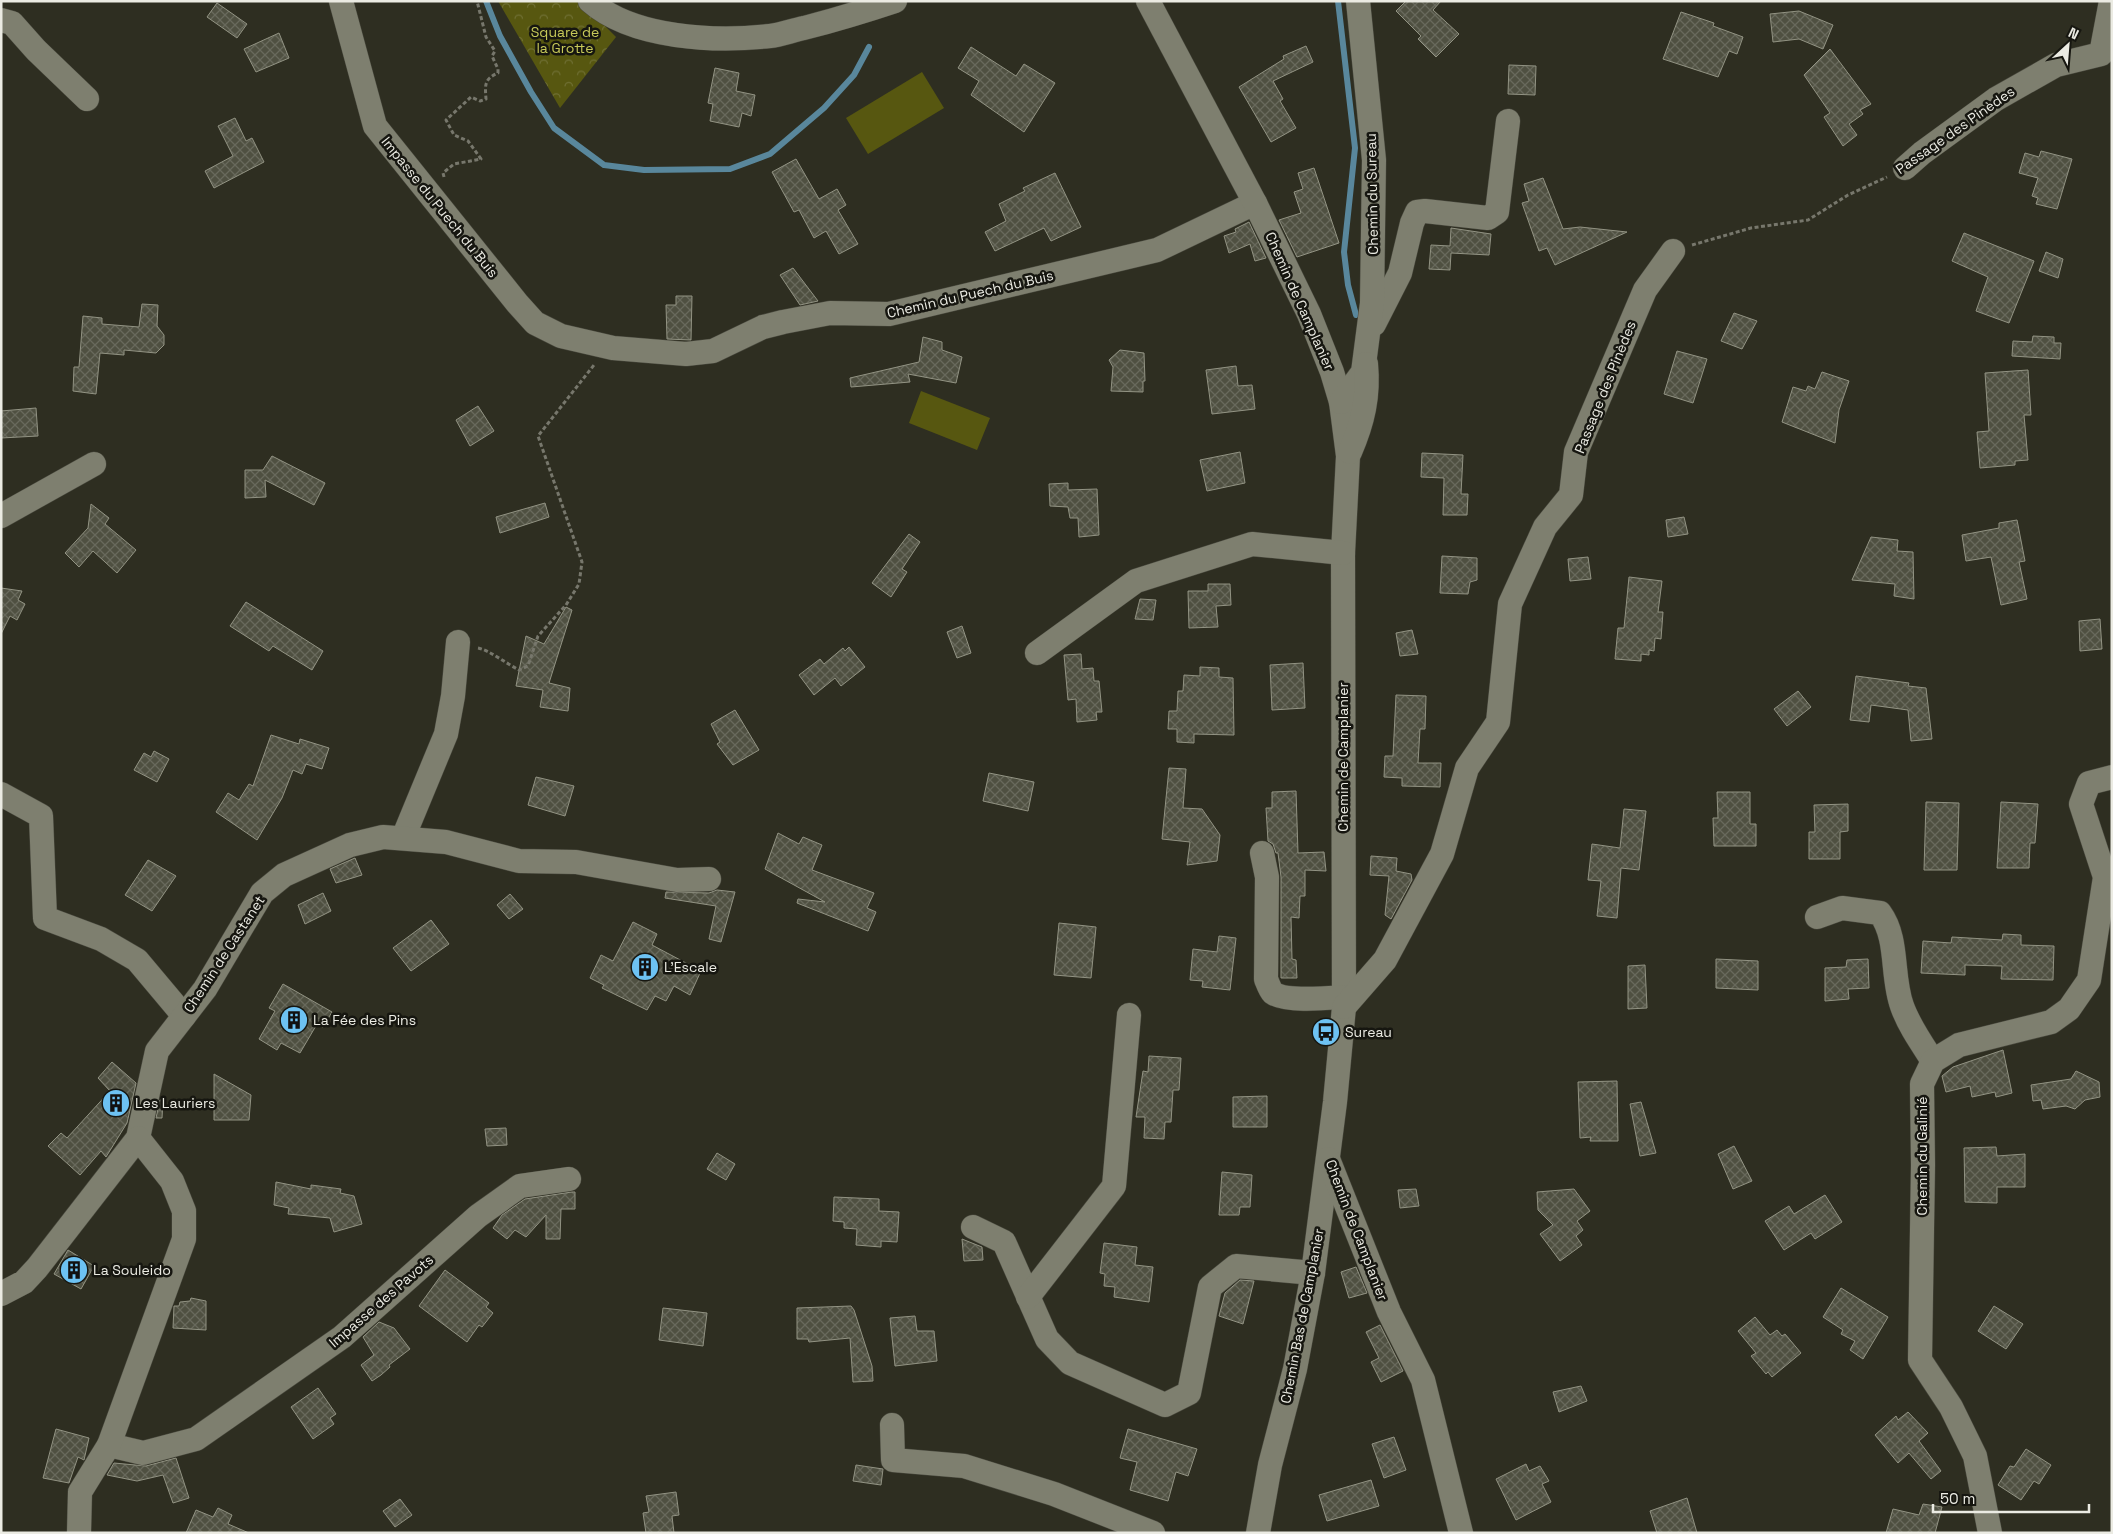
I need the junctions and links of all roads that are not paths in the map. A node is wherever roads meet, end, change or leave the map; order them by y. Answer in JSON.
{"nodes":[{"id":1,"x":341,"y":1,"type":"edge"},
{"id":2,"x":590,"y":1,"type":"edge"},
{"id":3,"x":896,"y":1,"type":"edge"},
{"id":4,"x":1148,"y":1,"type":"edge"},
{"id":5,"x":1358,"y":1,"type":"edge"},
{"id":6,"x":2111,"y":1,"type":"edge"},
{"id":7,"x":1,"y":20,"type":"edge"},
{"id":8,"x":87,"y":99,"type":"dead end"},
{"id":9,"x":1508,"y":121,"type":"dead end"},
{"id":10,"x":1905,"y":168,"type":"road end"},
{"id":11,"x":1255,"y":203,"type":"junction"},
{"id":12,"x":1673,"y":251,"type":"road end"},
{"id":13,"x":1367,"y":347,"type":"junction"},
{"id":14,"x":613,"y":348,"type":"joint"},
{"id":15,"x":1332,"y":372,"type":"junction"},
{"id":16,"x":1341,"y":402,"type":"junction"},
{"id":17,"x":1348,"y":456,"type":"junction"},
{"id":18,"x":94,"y":464,"type":"dead end"},
{"id":19,"x":1,"y":516,"type":"edge"},
{"id":20,"x":1342,"y":553,"type":"junction"},
{"id":21,"x":458,"y":642,"type":"road end"},
{"id":22,"x":1037,"y":653,"type":"dead end"},
{"id":23,"x":2112,"y":777,"type":"edge"},
{"id":24,"x":1,"y":794,"type":"edge"},
{"id":25,"x":402,"y":838,"type":"junction"},
{"id":26,"x":1262,"y":853,"type":"dead end"},
{"id":27,"x":709,"y":879,"type":"dead end"},
{"id":28,"x":1817,"y":917,"type":"dead end"},
{"id":29,"x":1344,"y":1002,"type":"junction"},
{"id":30,"x":1128,"y":1015,"type":"dead end"},
{"id":31,"x":184,"y":1016,"type":"junction"},
{"id":32,"x":1933,"y":1061,"type":"junction"},
{"id":33,"x":138,"y":1138,"type":"junction"},
{"id":34,"x":1328,"y":1157,"type":"junction"},
{"id":35,"x":568,"y":1179,"type":"dead end"},
{"id":36,"x":973,"y":1227,"type":"dead end"},
{"id":37,"x":1313,"y":1273,"type":"junction"},
{"id":38,"x":1,"y":1294,"type":"edge"},
{"id":39,"x":1028,"y":1297,"type":"junction"},
{"id":40,"x":892,"y":1425,"type":"dead end"},
{"id":41,"x":109,"y":1445,"type":"junction"},
{"id":42,"x":79,"y":1533,"type":"edge"},
{"id":43,"x":1152,"y":1533,"type":"edge"},
{"id":44,"x":1258,"y":1533,"type":"edge"},
{"id":45,"x":1462,"y":1533,"type":"edge"},
{"id":46,"x":1990,"y":1533,"type":"edge"}],
"edges":[{"from":1,"to":14,"type":"street","name":"Impasse du Puech du Buis"},
{"from":2,"to":3,"type":"street"},
{"from":4,"to":11,"type":"street","name":"Chemin de Camplanier"},
{"from":5,"to":13,"type":"street","name":"Chemin du Sureau"},
{"from":6,"to":10,"type":"street","name":"Passage des Pinèdes"},
{"from":7,"to":8,"type":"street"},
{"from":9,"to":13,"type":"street"},
{"from":11,"to":14,"type":"street","name":"Chemin du Puech du Buis"},
{"from":11,"to":15,"type":"street","name":"Chemin de Camplanier"},
{"from":12,"to":29,"type":"street","name":"Passage des Pinèdes"},
{"from":13,"to":15,"type":"street"},
{"from":13,"to":16,"type":"street","name":"Chemin du Sureau"},
{"from":13,"to":17,"type":"street","name":"Chemin du Sureau"},
{"from":15,"to":16,"type":"street","name":"Chemin de Camplanier"},
{"from":16,"to":17,"type":"street","name":"Chemin de Camplanier"},
{"from":17,"to":20,"type":"street","name":"Chemin de Camplanier"},
{"from":18,"to":19,"type":"street"},
{"from":20,"to":22,"type":"street"},
{"from":20,"to":29,"type":"street","name":"Chemin de Camplanier"},
{"from":21,"to":25,"type":"street"},
{"from":23,"to":32,"type":"street"},
{"from":24,"to":31,"type":"street"},
{"from":25,"to":27,"type":"street","name":"Chemin de Castanet"},
{"from":25,"to":31,"type":"street","name":"Chemin de Castanet"},
{"from":26,"to":29,"type":"street"},
{"from":28,"to":32,"type":"street"},
{"from":29,"to":34,"type":"street","name":"Chemin de Camplanier"},
{"from":30,"to":39,"type":"street"},
{"from":31,"to":33,"type":"street","name":"Chemin de Castanet"},
{"from":32,"to":46,"type":"street","name":"Chemin du Galinié"},
{"from":33,"to":38,"type":"street","name":"Chemin de Castanet"},
{"from":33,"to":41,"type":"street"},
{"from":34,"to":37,"type":"street","name":"Chemin Bas de Camplanier"},
{"from":34,"to":45,"type":"street","name":"Chemin de Camplanier"},
{"from":35,"to":41,"type":"street","name":"Impasse des Pavots"},
{"from":36,"to":39,"type":"street"},
{"from":37,"to":39,"type":"street"},
{"from":37,"to":44,"type":"street","name":"Chemin Bas de Camplanier"},
{"from":40,"to":43,"type":"street"},
{"from":41,"to":42,"type":"street"}]}
